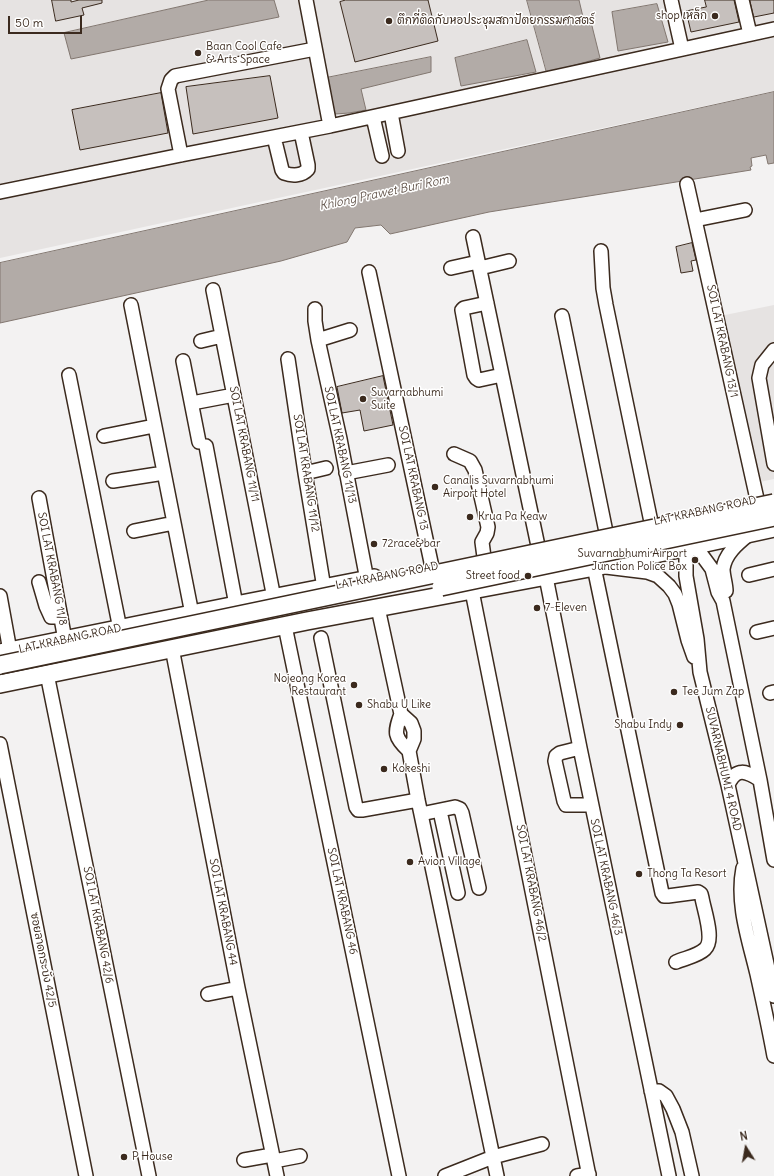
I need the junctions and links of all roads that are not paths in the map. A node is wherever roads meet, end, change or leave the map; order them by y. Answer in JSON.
{"nodes":[{"id":1,"x":306,"y":0,"type":"edge"},
{"id":2,"x":671,"y":0,"type":"edge"},
{"id":3,"x":742,"y":0,"type":"edge"},
{"id":4,"x":774,"y":29,"type":"edge"},
{"id":5,"x":750,"y":34,"type":"junction"},
{"id":6,"x":315,"y":49,"type":"junction"},
{"id":7,"x":682,"y":49,"type":"junction"},
{"id":8,"x":391,"y":113,"type":"junction"},
{"id":9,"x":373,"y":117,"type":"junction"},
{"id":10,"x":330,"y":126,"type":"junction"},
{"id":11,"x":301,"y":132,"type":"junction"},
{"id":12,"x":274,"y":137,"type":"junction"},
{"id":13,"x":398,"y":152,"type":"dead end"},
{"id":14,"x":180,"y":155,"type":"junction"},
{"id":15,"x":382,"y":156,"type":"dead end"},
{"id":16,"x":687,"y":184,"type":"dead end"},
{"id":17,"x":0,"y":192,"type":"edge"},
{"id":18,"x":745,"y":210,"type":"dead end"},
{"id":19,"x":695,"y":220,"type":"junction"},
{"id":20,"x":473,"y":237,"type":"dead end"},
{"id":21,"x":601,"y":251,"type":"dead end"},
{"id":22,"x":509,"y":261,"type":"dead end"},
{"id":23,"x":479,"y":265,"type":"junction"},
{"id":24,"x":451,"y":268,"type":"dead end"},
{"id":25,"x":370,"y":272,"type":"dead end"},
{"id":26,"x":213,"y":290,"type":"dead end"},
{"id":27,"x":487,"y":303,"type":"junction"},
{"id":28,"x":130,"y":305,"type":"dead end"},
{"id":29,"x":315,"y":309,"type":"dead end"},
{"id":30,"x":562,"y":316,"type":"dead end"},
{"id":31,"x":350,"y":330,"type":"dead end"},
{"id":32,"x":222,"y":336,"type":"junction"},
{"id":33,"x":318,"y":340,"type":"junction"},
{"id":34,"x":201,"y":341,"type":"dead end"},
{"id":35,"x":774,"y":350,"type":"edge"},
{"id":36,"x":288,"y":359,"type":"dead end"},
{"id":37,"x":183,"y":361,"type":"dead end"},
{"id":38,"x":69,"y":375,"type":"dead end"},
{"id":39,"x":502,"y":375,"type":"junction"},
{"id":40,"x":234,"y":395,"type":"junction"},
{"id":41,"x":192,"y":403,"type":"junction"},
{"id":42,"x":154,"y":426,"type":"junction"},
{"id":43,"x":104,"y":436,"type":"dead end"},
{"id":44,"x":454,"y":454,"type":"dead end"},
{"id":45,"x":774,"y":464,"type":"edge"},
{"id":46,"x":388,"y":465,"type":"dead end"},
{"id":47,"x":326,"y":468,"type":"dead end"},
{"id":48,"x":305,"y":473,"type":"junction"},
{"id":49,"x":346,"y":473,"type":"junction"},
{"id":50,"x":164,"y":474,"type":"junction"},
{"id":51,"x":113,"y":481,"type":"dead end"},
{"id":52,"x":774,"y":496,"type":"edge"},
{"id":53,"x":38,"y":498,"type":"dead end"},
{"id":54,"x":749,"y":501,"type":"junction"},
{"id":55,"x":774,"y":503,"type":"edge"},
{"id":56,"x":774,"y":517,"type":"edge"},
{"id":57,"x":657,"y":521,"type":"junction"},
{"id":58,"x":174,"y":523,"type":"junction"},
{"id":59,"x":774,"y":528,"type":"edge"},
{"id":60,"x":134,"y":531,"type":"dead end"},
{"id":61,"x":606,"y":532,"type":"junction"},
{"id":62,"x":750,"y":533,"type":"junction"},
{"id":63,"x":692,"y":544,"type":"junction"},
{"id":64,"x":538,"y":546,"type":"junction"},
{"id":65,"x":484,"y":557,"type":"junction"},
{"id":66,"x":432,"y":567,"type":"junction"},
{"id":67,"x":597,"y":567,"type":"junction"},
{"id":68,"x":774,"y":569,"type":"edge"},
{"id":69,"x":749,"y":574,"type":"dead end"},
{"id":70,"x":546,"y":577,"type":"junction"},
{"id":71,"x":367,"y":580,"type":"junction"},
{"id":72,"x":38,"y":582,"type":"dead end"},
{"id":73,"x":324,"y":588,"type":"junction"},
{"id":74,"x":472,"y":590,"type":"junction"},
{"id":75,"x":0,"y":596,"type":"edge"},
{"id":76,"x":274,"y":598,"type":"junction"},
{"id":77,"x":724,"y":601,"type":"junction"},
{"id":78,"x":236,"y":605,"type":"junction"},
{"id":79,"x":378,"y":608,"type":"junction"},
{"id":80,"x":192,"y":614,"type":"junction"},
{"id":81,"x":61,"y":617,"type":"junction"},
{"id":82,"x":285,"y":626,"type":"junction"},
{"id":83,"x":774,"y":628,"type":"edge"},
{"id":84,"x":120,"y":629,"type":"junction"},
{"id":85,"x":757,"y":632,"type":"dead end"},
{"id":86,"x":321,"y":638,"type":"dead end"},
{"id":87,"x":65,"y":640,"type":"junction"},
{"id":88,"x":172,"y":648,"type":"junction"},
{"id":89,"x":5,"y":652,"type":"edge"},
{"id":90,"x":0,"y":666,"type":"edge"},
{"id":91,"x":0,"y":672,"type":"edge"},
{"id":92,"x":700,"y":672,"type":"junction"},
{"id":93,"x":48,"y":674,"type":"junction"},
{"id":94,"x":0,"y":684,"type":"edge"},
{"id":95,"x":401,"y":714,"type":"junction"},
{"id":96,"x":0,"y":744,"type":"edge"},
{"id":97,"x":580,"y":748,"type":"junction"},
{"id":98,"x":409,"y":751,"type":"junction"},
{"id":99,"x":760,"y":780,"type":"junction"},
{"id":100,"x":728,"y":785,"type":"junction"},
{"id":101,"x":418,"y":800,"type":"junction"},
{"id":102,"x":591,"y":805,"type":"junction"},
{"id":103,"x":440,"y":811,"type":"junction"},
{"id":104,"x":421,"y":814,"type":"junction"},
{"id":105,"x":774,"y":859,"type":"edge"},
{"id":106,"x":744,"y":860,"type":"junction"},
{"id":107,"x":479,"y":888,"type":"dead end"},
{"id":108,"x":458,"y":893,"type":"dead end"},
{"id":109,"x":676,"y":962,"type":"dead end"},
{"id":110,"x":238,"y":988,"type":"junction"},
{"id":111,"x":208,"y":994,"type":"dead end"},
{"id":112,"x":774,"y":996,"type":"edge"},
{"id":113,"x":774,"y":1056,"type":"edge"},
{"id":114,"x":651,"y":1091,"type":"junction"},
{"id":115,"x":542,"y":1144,"type":"dead end"},
{"id":116,"x":300,"y":1156,"type":"dead end"},
{"id":117,"x":493,"y":1157,"type":"junction"},
{"id":118,"x":273,"y":1158,"type":"junction"},
{"id":119,"x":244,"y":1160,"type":"dead end"},
{"id":120,"x":585,"y":1175,"type":"edge"},
{"id":121,"x":86,"y":1176,"type":"edge"},
{"id":122,"x":149,"y":1176,"type":"edge"},
{"id":123,"x":277,"y":1176,"type":"edge"},
{"id":124,"x":399,"y":1176,"type":"edge"},
{"id":125,"x":445,"y":1176,"type":"edge"},
{"id":126,"x":497,"y":1176,"type":"edge"},
{"id":127,"x":669,"y":1176,"type":"edge"},
{"id":128,"x":692,"y":1176,"type":"edge"}],
"edges":[{"from":1,"to":6,"type":"street"},
{"from":2,"to":7,"type":"street"},
{"from":3,"to":5,"type":"street"},
{"from":4,"to":5,"type":"street"},
{"from":5,"to":7,"type":"street"},
{"from":6,"to":10,"type":"street"},
{"from":6,"to":14,"type":"street"},
{"from":7,"to":8,"type":"street"},
{"from":8,"to":9,"type":"street"},
{"from":8,"to":13,"type":"street"},
{"from":9,"to":10,"type":"street"},
{"from":9,"to":15,"type":"street"},
{"from":10,"to":11,"type":"street"},
{"from":11,"to":12,"type":"street"},
{"from":11,"to":12,"type":"street"},
{"from":12,"to":14,"type":"street"},
{"from":14,"to":17,"type":"street"},
{"from":16,"to":19,"type":"street","name":"SOI LAT KRABANG 13/1"},
{"from":18,"to":19,"type":"street"},
{"from":19,"to":54,"type":"street","name":"SOI LAT KRABANG 13/1"},
{"from":20,"to":23,"type":"street"},
{"from":21,"to":57,"type":"street"},
{"from":22,"to":23,"type":"street"},
{"from":23,"to":24,"type":"street"},
{"from":23,"to":27,"type":"street"},
{"from":25,"to":66,"type":"street","name":"SOI LAT KRABANG 13"},
{"from":26,"to":32,"type":"street","name":"SOI LAT KRABANG 11/11"},
{"from":27,"to":39,"type":"street"},
{"from":27,"to":39,"type":"street"},
{"from":28,"to":42,"type":"street"},
{"from":29,"to":33,"type":"street","name":"SOI LAT KRABANG 11/13"},
{"from":30,"to":61,"type":"street"},
{"from":31,"to":33,"type":"street"},
{"from":32,"to":34,"type":"street"},
{"from":32,"to":40,"type":"street","name":"SOI LAT KRABANG 11/11"},
{"from":33,"to":49,"type":"street","name":"SOI LAT KRABANG 11/13"},
{"from":35,"to":45,"type":"street"},
{"from":36,"to":48,"type":"street","name":"SOI LAT KRABANG 11/12"},
{"from":37,"to":41,"type":"street"},
{"from":38,"to":84,"type":"street"},
{"from":39,"to":64,"type":"street"},
{"from":40,"to":41,"type":"street"},
{"from":40,"to":76,"type":"street","name":"SOI LAT KRABANG 11/11"},
{"from":41,"to":78,"type":"street"},
{"from":42,"to":43,"type":"street"},
{"from":42,"to":50,"type":"street"},
{"from":44,"to":65,"type":"street"},
{"from":46,"to":49,"type":"street"},
{"from":47,"to":48,"type":"street"},
{"from":48,"to":73,"type":"street","name":"SOI LAT KRABANG 11/12"},
{"from":49,"to":71,"type":"street","name":"SOI LAT KRABANG 11/13"},
{"from":50,"to":51,"type":"street"},
{"from":50,"to":58,"type":"street"},
{"from":52,"to":54,"type":"main road","name":"LAT KRABANG ROAD"},
{"from":53,"to":81,"type":"street","name":"SOI LAT KRABANG 11/8"},
{"from":54,"to":57,"type":"main road","name":"LAT KRABANG ROAD"},
{"from":54,"to":63,"type":"street","name":"SUVARNABHUMI 4 ROAD"},
{"from":55,"to":90,"type":"main road","bridge":true},
{"from":56,"to":91,"type":"main road","bridge":true},
{"from":57,"to":61,"type":"main road","name":"LAT KRABANG ROAD"},
{"from":57,"to":63,"type":"street"},
{"from":58,"to":60,"type":"street"},
{"from":58,"to":80,"type":"street"},
{"from":59,"to":62,"type":"main road"},
{"from":61,"to":64,"type":"main road","name":"LAT KRABANG ROAD"},
{"from":62,"to":63,"type":"main road"},
{"from":62,"to":77,"type":"street"},
{"from":63,"to":67,"type":"main road"},
{"from":63,"to":77,"type":"street"},
{"from":63,"to":92,"type":"street","name":"SUVARNABHUMI 4 ROAD"},
{"from":64,"to":65,"type":"main road","name":"LAT KRABANG ROAD"},
{"from":65,"to":66,"type":"main road","name":"LAT KRABANG ROAD"},
{"from":66,"to":71,"type":"main road","name":"LAT KRABANG ROAD"},
{"from":67,"to":70,"type":"main road"},
{"from":67,"to":92,"type":"street"},
{"from":67,"to":109,"type":"street"},
{"from":68,"to":69,"type":"street"},
{"from":70,"to":74,"type":"main road"},
{"from":70,"to":97,"type":"street","name":"SOI LAT KRABANG 46/3"},
{"from":71,"to":73,"type":"main road","name":"LAT KRABANG ROAD"},
{"from":72,"to":81,"type":"street"},
{"from":73,"to":76,"type":"main road","name":"LAT KRABANG ROAD"},
{"from":74,"to":79,"type":"main road"},
{"from":74,"to":120,"type":"street","name":"SOI LAT KRABANG 46/2"},
{"from":75,"to":89,"type":"street"},
{"from":76,"to":78,"type":"main road","name":"LAT KRABANG ROAD"},
{"from":77,"to":99,"type":"street"},
{"from":78,"to":80,"type":"main road","name":"LAT KRABANG ROAD"},
{"from":79,"to":82,"type":"main road"},
{"from":79,"to":95,"type":"street"},
{"from":80,"to":84,"type":"main road","name":"LAT KRABANG ROAD"},
{"from":81,"to":87,"type":"street","name":"SOI LAT KRABANG 11/8"},
{"from":82,"to":88,"type":"main road"},
{"from":82,"to":124,"type":"street","name":"SOI LAT KRABANG 46"},
{"from":83,"to":85,"type":"street"},
{"from":84,"to":87,"type":"main road","name":"LAT KRABANG ROAD"},
{"from":86,"to":101,"type":"street"},
{"from":87,"to":89,"type":"main road","name":"LAT KRABANG ROAD"},
{"from":88,"to":93,"type":"main road"},
{"from":88,"to":110,"type":"street","name":"SOI LAT KRABANG 44"},
{"from":92,"to":100,"type":"street","name":"SUVARNABHUMI 4 ROAD"},
{"from":93,"to":94,"type":"main road"},
{"from":93,"to":122,"type":"street","name":"SOI LAT KRABANG 42/6"},
{"from":95,"to":98,"type":"street"},
{"from":95,"to":98,"type":"street"},
{"from":96,"to":121,"type":"street","name":"ซอยลาดกระบัง 42/5"},
{"from":97,"to":102,"type":"street","name":"SOI LAT KRABANG 46/3"},
{"from":97,"to":102,"type":"street"},
{"from":98,"to":101,"type":"street"},
{"from":99,"to":100,"type":"street"},
{"from":99,"to":105,"type":"street"},
{"from":100,"to":106,"type":"street","name":"SUVARNABHUMI 4 ROAD"},
{"from":101,"to":104,"type":"street"},
{"from":102,"to":114,"type":"street","name":"SOI LAT KRABANG 46/3"},
{"from":103,"to":104,"type":"street"},
{"from":103,"to":107,"type":"street"},
{"from":103,"to":108,"type":"street"},
{"from":104,"to":117,"type":"street"},
{"from":106,"to":112,"type":"street","name":"SUVARNABHUMI 4 ROAD"},
{"from":106,"to":113,"type":"street"},
{"from":110,"to":111,"type":"street"},
{"from":110,"to":118,"type":"street","name":"SOI LAT KRABANG 44"},
{"from":114,"to":127,"type":"street","name":"SOI LAT KRABANG 46/3"},
{"from":114,"to":128,"type":"street"},
{"from":115,"to":117,"type":"street"},
{"from":116,"to":118,"type":"street"},
{"from":117,"to":125,"type":"street"},
{"from":117,"to":126,"type":"street"},
{"from":118,"to":119,"type":"street"},
{"from":118,"to":123,"type":"street","name":"SOI LAT KRABANG 44"}]}
